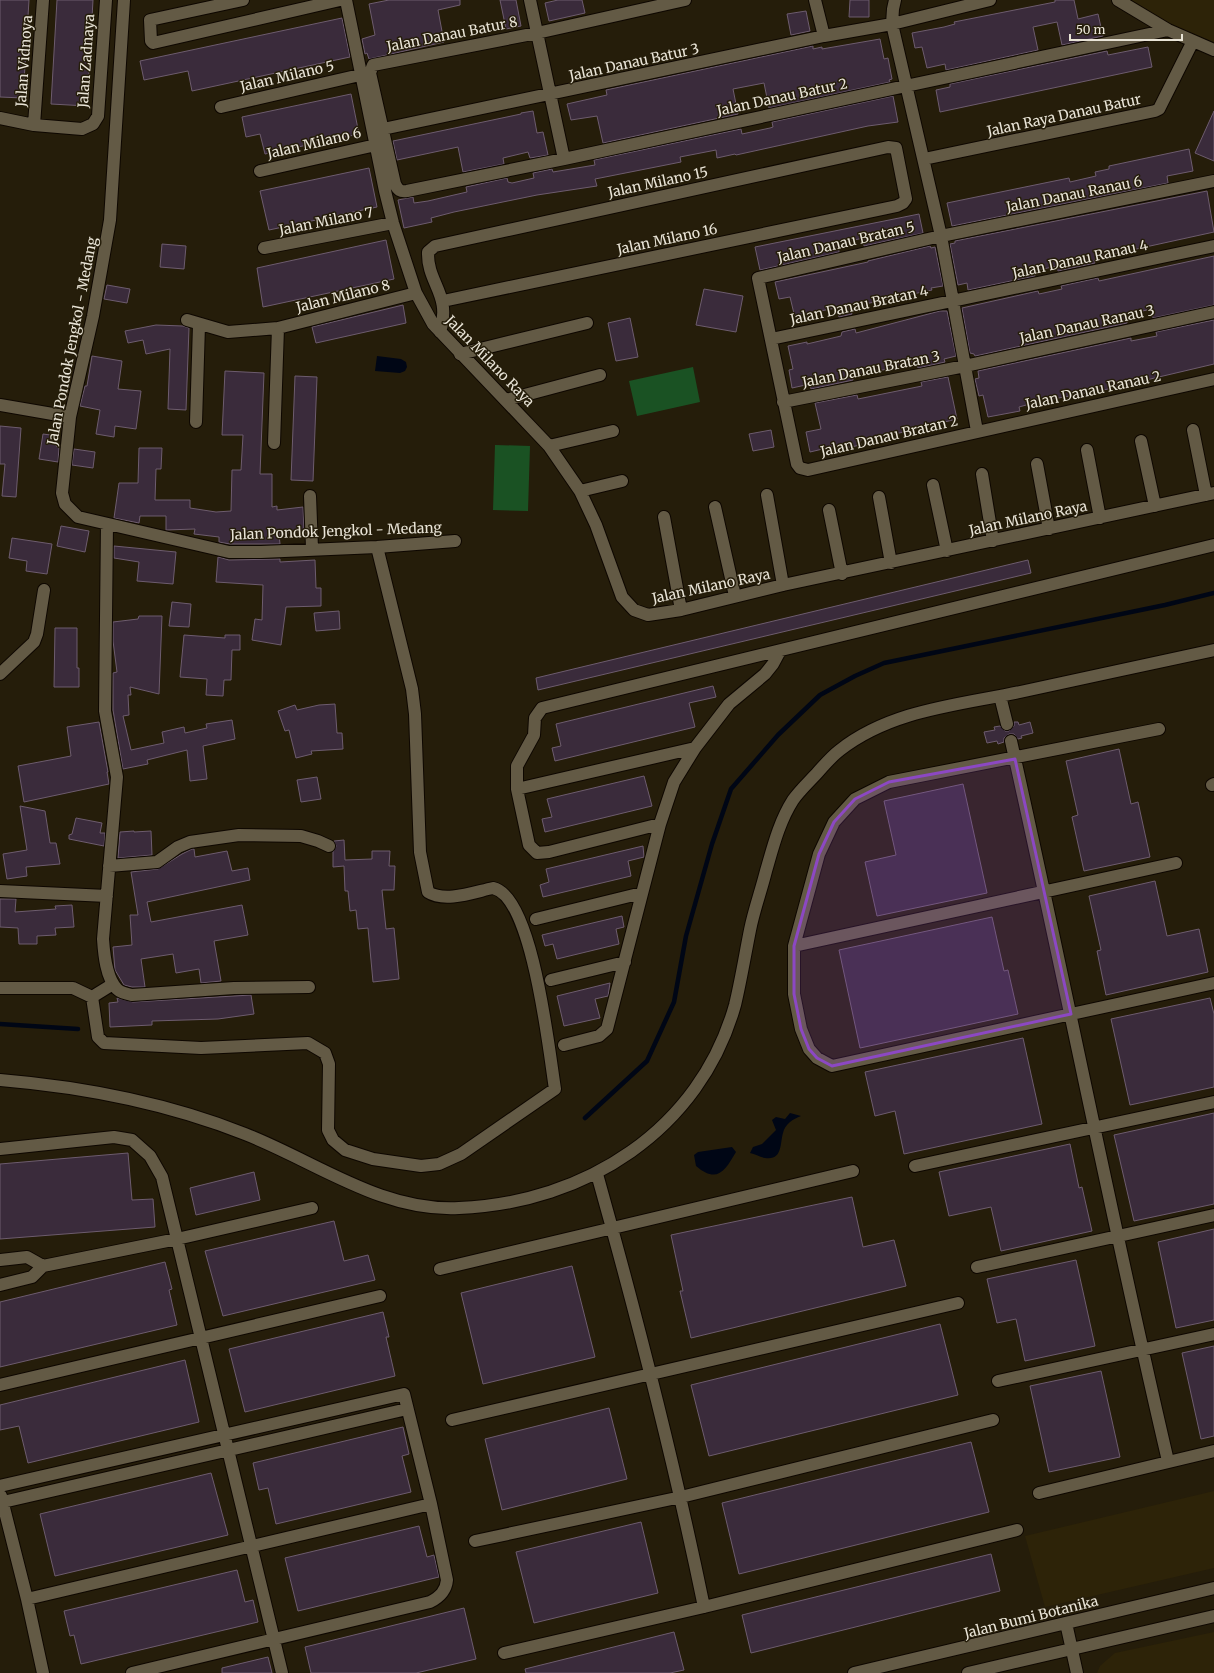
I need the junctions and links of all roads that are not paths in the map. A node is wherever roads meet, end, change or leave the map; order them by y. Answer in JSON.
{"nodes":[{"id":1,"x":43,"y":0,"type":"edge"},
{"id":2,"x":106,"y":0,"type":"edge"},
{"id":3,"x":124,"y":0,"type":"edge"},
{"id":4,"x":243,"y":0,"type":"edge"},
{"id":5,"x":340,"y":0,"type":"edge"},
{"id":6,"x":346,"y":0,"type":"edge"},
{"id":7,"x":530,"y":0,"type":"edge"},
{"id":8,"x":685,"y":0,"type":"edge"},
{"id":9,"x":815,"y":0,"type":"edge"},
{"id":10,"x":896,"y":0,"type":"edge"},
{"id":11,"x":990,"y":0,"type":"edge"},
{"id":12,"x":1118,"y":0,"type":"edge"},
{"id":13,"x":892,"y":24,"type":"junction"},
{"id":14,"x":1168,"y":30,"type":"junction"},
{"id":15,"x":537,"y":32,"type":"junction"},
{"id":16,"x":824,"y":36,"type":"junction"},
{"id":17,"x":1193,"y":41,"type":"junction"},
{"id":18,"x":1214,"y":50,"type":"edge"},
{"id":19,"x":360,"y":75,"type":"junction"},
{"id":20,"x":907,"y":85,"type":"junction"},
{"id":21,"x":552,"y":95,"type":"junction"},
{"id":22,"x":221,"y":107,"type":"dead end"},
{"id":23,"x":0,"y":118,"type":"edge"},
{"id":24,"x":34,"y":125,"type":"junction"},
{"id":25,"x":383,"y":129,"type":"junction"},
{"id":26,"x":376,"y":145,"type":"junction"},
{"id":27,"x":888,"y":147,"type":"joint"},
{"id":28,"x":564,"y":159,"type":"junction"},
{"id":29,"x":924,"y":159,"type":"junction"},
{"id":30,"x":260,"y":171,"type":"dead end"},
{"id":31,"x":1214,"y":181,"type":"edge"},
{"id":32,"x":393,"y":223,"type":"junction"},
{"id":33,"x":941,"y":236,"type":"junction"},
{"id":34,"x":1214,"y":246,"type":"edge"},
{"id":35,"x":264,"y":248,"type":"dead end"},
{"id":36,"x":416,"y":293,"type":"junction"},
{"id":37,"x":443,"y":301,"type":"junction"},
{"id":38,"x":953,"y":301,"type":"junction"},
{"id":39,"x":1214,"y":312,"type":"edge"},
{"id":40,"x":187,"y":320,"type":"dead end"},
{"id":41,"x":587,"y":323,"type":"dead end"},
{"id":42,"x":199,"y":325,"type":"junction"},
{"id":43,"x":278,"y":328,"type":"junction"},
{"id":44,"x":440,"y":332,"type":"junction"},
{"id":45,"x":771,"y":339,"type":"junction"},
{"id":46,"x":460,"y":354,"type":"junction"},
{"id":47,"x":965,"y":366,"type":"junction"},
{"id":48,"x":600,"y":375,"type":"dead end"},
{"id":49,"x":1214,"y":379,"type":"edge"},
{"id":50,"x":506,"y":400,"type":"junction"},
{"id":51,"x":783,"y":402,"type":"junction"},
{"id":52,"x":0,"y":405,"type":"edge"},
{"id":53,"x":70,"y":417,"type":"junction"},
{"id":54,"x":196,"y":422,"type":"dead end"},
{"id":55,"x":1192,"y":430,"type":"dead end"},
{"id":56,"x":613,"y":431,"type":"dead end"},
{"id":57,"x":978,"y":431,"type":"junction"},
{"id":58,"x":1141,"y":441,"type":"dead end"},
{"id":59,"x":274,"y":443,"type":"dead end"},
{"id":60,"x":549,"y":446,"type":"junction"},
{"id":61,"x":1087,"y":450,"type":"dead end"},
{"id":62,"x":1037,"y":464,"type":"dead end"},
{"id":63,"x":982,"y":474,"type":"dead end"},
{"id":64,"x":622,"y":481,"type":"dead end"},
{"id":65,"x":933,"y":485,"type":"dead end"},
{"id":66,"x":580,"y":491,"type":"junction"},
{"id":67,"x":767,"y":494,"type":"dead end"},
{"id":68,"x":1210,"y":494,"type":"edge"},
{"id":69,"x":310,"y":496,"type":"dead end"},
{"id":70,"x":879,"y":497,"type":"dead end"},
{"id":71,"x":1155,"y":506,"type":"junction"},
{"id":72,"x":714,"y":507,"type":"dead end"},
{"id":73,"x":829,"y":510,"type":"dead end"},
{"id":74,"x":664,"y":517,"type":"dead end"},
{"id":75,"x":1100,"y":518,"type":"junction"},
{"id":76,"x":107,"y":524,"type":"junction"},
{"id":77,"x":1049,"y":529,"type":"junction"},
{"id":78,"x":455,"y":541,"type":"dead end"},
{"id":79,"x":993,"y":541,"type":"junction"},
{"id":80,"x":1214,"y":545,"type":"edge"},
{"id":81,"x":377,"y":547,"type":"junction"},
{"id":82,"x":312,"y":548,"type":"junction"},
{"id":83,"x":947,"y":551,"type":"junction"},
{"id":84,"x":892,"y":563,"type":"junction"},
{"id":85,"x":842,"y":574,"type":"junction"},
{"id":86,"x":784,"y":585,"type":"junction"},
{"id":87,"x":44,"y":590,"type":"dead end"},
{"id":88,"x":734,"y":596,"type":"junction"},
{"id":89,"x":681,"y":610,"type":"junction"},
{"id":90,"x":1214,"y":650,"type":"edge"},
{"id":91,"x":780,"y":651,"type":"junction"},
{"id":92,"x":0,"y":674,"type":"edge"},
{"id":93,"x":1000,"y":696,"type":"junction"},
{"id":94,"x":1007,"y":724,"type":"dead end"},
{"id":95,"x":1159,"y":729,"type":"dead end"},
{"id":96,"x":1011,"y":741,"type":"dead end"},
{"id":97,"x":695,"y":748,"type":"junction"},
{"id":98,"x":1015,"y":759,"type":"junction"},
{"id":99,"x":517,"y":789,"type":"junction"},
{"id":100,"x":660,"y":824,"type":"junction"},
{"id":101,"x":329,"y":846,"type":"dead end"},
{"id":102,"x":1176,"y":863,"type":"dead end"},
{"id":103,"x":109,"y":866,"type":"junction"},
{"id":104,"x":0,"y":890,"type":"edge"},
{"id":105,"x":1043,"y":892,"type":"junction"},
{"id":106,"x":642,"y":893,"type":"junction"},
{"id":107,"x":107,"y":896,"type":"junction"},
{"id":108,"x":536,"y":919,"type":"dead end"},
{"id":109,"x":794,"y":946,"type":"junction"},
{"id":110,"x":625,"y":962,"type":"junction"},
{"id":111,"x":551,"y":980,"type":"dead end"},
{"id":112,"x":1214,"y":983,"type":"edge"},
{"id":113,"x":113,"y":984,"type":"junction"},
{"id":114,"x":309,"y":987,"type":"dead end"},
{"id":115,"x":0,"y":988,"type":"edge"},
{"id":116,"x":92,"y":997,"type":"junction"},
{"id":117,"x":1071,"y":1014,"type":"junction"},
{"id":118,"x":564,"y":1045,"type":"dead end"},
{"id":119,"x":0,"y":1080,"type":"edge"},
{"id":120,"x":1214,"y":1102,"type":"edge"},
{"id":121,"x":1095,"y":1126,"type":"junction"},
{"id":122,"x":0,"y":1149,"type":"edge"},
{"id":123,"x":915,"y":1166,"type":"dead end"},
{"id":124,"x":853,"y":1171,"type":"dead end"},
{"id":125,"x":598,"y":1174,"type":"junction"},
{"id":126,"x":312,"y":1208,"type":"dead end"},
{"id":127,"x":1214,"y":1215,"type":"edge"},
{"id":128,"x":613,"y":1229,"type":"junction"},
{"id":129,"x":1117,"y":1236,"type":"junction"},
{"id":130,"x":177,"y":1239,"type":"junction"},
{"id":131,"x":0,"y":1260,"type":"edge"},
{"id":132,"x":43,"y":1266,"type":"junction"},
{"id":133,"x":977,"y":1267,"type":"dead end"},
{"id":134,"x":440,"y":1269,"type":"dead end"},
{"id":135,"x":0,"y":1284,"type":"edge"},
{"id":136,"x":380,"y":1296,"type":"dead end"},
{"id":137,"x":958,"y":1303,"type":"dead end"},
{"id":138,"x":1214,"y":1334,"type":"edge"},
{"id":139,"x":201,"y":1337,"type":"junction"},
{"id":140,"x":1142,"y":1350,"type":"junction"},
{"id":141,"x":651,"y":1374,"type":"junction"},
{"id":142,"x":998,"y":1380,"type":"dead end"},
{"id":143,"x":0,"y":1385,"type":"edge"},
{"id":144,"x":408,"y":1409,"type":"junction"},
{"id":145,"x":452,"y":1420,"type":"dead end"},
{"id":146,"x":993,"y":1420,"type":"dead end"},
{"id":147,"x":224,"y":1435,"type":"junction"},
{"id":148,"x":228,"y":1450,"type":"junction"},
{"id":149,"x":1214,"y":1451,"type":"edge"},
{"id":150,"x":1168,"y":1461,"type":"junction"},
{"id":151,"x":0,"y":1486,"type":"edge"},
{"id":152,"x":1039,"y":1493,"type":"dead end"},
{"id":153,"x":1,"y":1497,"type":"edge"},
{"id":154,"x":681,"y":1497,"type":"junction"},
{"id":155,"x":431,"y":1504,"type":"junction"},
{"id":156,"x":1016,"y":1530,"type":"dead end"},
{"id":157,"x":475,"y":1541,"type":"dead end"},
{"id":158,"x":251,"y":1546,"type":"junction"},
{"id":159,"x":1214,"y":1588,"type":"edge"},
{"id":160,"x":27,"y":1599,"type":"junction"},
{"id":161,"x":704,"y":1607,"type":"junction"},
{"id":162,"x":1214,"y":1616,"type":"edge"},
{"id":163,"x":1066,"y":1623,"type":"junction"},
{"id":164,"x":274,"y":1640,"type":"junction"},
{"id":165,"x":1072,"y":1649,"type":"junction"},
{"id":166,"x":504,"y":1653,"type":"dead end"},
{"id":167,"x":43,"y":1673,"type":"edge"},
{"id":168,"x":132,"y":1673,"type":"edge"},
{"id":169,"x":282,"y":1673,"type":"edge"},
{"id":170,"x":854,"y":1673,"type":"edge"},
{"id":171,"x":968,"y":1673,"type":"edge"},
{"id":172,"x":1077,"y":1673,"type":"edge"}],
"edges":[{"from":1,"to":24,"type":"street","name":"Jalan Vidnoya"},
{"from":2,"to":24,"type":"street","name":"Jalan Zadnaya"},
{"from":3,"to":53,"type":"street","name":"Jalan Pondok Jengkol - Medang"},
{"from":4,"to":5,"type":"street"},
{"from":6,"to":19,"type":"street","name":"Jalan Milano Raya"},
{"from":7,"to":15,"type":"street"},
{"from":8,"to":15,"type":"street","name":"Jalan Danau Batur 8"},
{"from":9,"to":16,"type":"street"},
{"from":10,"to":13,"type":"street"},
{"from":11,"to":13,"type":"street","name":"Jalan Danau Batur 3"},
{"from":12,"to":14,"type":"street"},
{"from":13,"to":16,"type":"street","name":"Jalan Danau Batur 3"},
{"from":13,"to":20,"type":"street"},
{"from":14,"to":17,"type":"street"},
{"from":14,"to":20,"type":"street","name":"Jalan Danau Batur 2"},
{"from":15,"to":21,"type":"street"},
{"from":15,"to":25,"type":"street","name":"Jalan Danau Batur 8"},
{"from":16,"to":21,"type":"street","name":"Jalan Danau Batur 3"},
{"from":17,"to":18,"type":"street"},
{"from":17,"to":29,"type":"street","name":"Jalan Raya Danau Batur"},
{"from":19,"to":22,"type":"street","name":"Jalan Milano 5"},
{"from":19,"to":26,"type":"street","name":"Jalan Milano Raya"},
{"from":20,"to":28,"type":"street","name":"Jalan Danau Batur 2"},
{"from":20,"to":29,"type":"street"},
{"from":21,"to":25,"type":"street","name":"Jalan Danau Batur 3"},
{"from":21,"to":28,"type":"street"},
{"from":23,"to":24,"type":"street"},
{"from":25,"to":28,"type":"street","name":"Jalan Danau Batur 2"},
{"from":26,"to":30,"type":"street","name":"Jalan Milano 6"},
{"from":26,"to":32,"type":"street","name":"Jalan Milano Raya"},
{"from":27,"to":37,"type":"street","name":"Jalan Milano 15"},
{"from":27,"to":37,"type":"street","name":"Jalan Milano 16"},
{"from":29,"to":33,"type":"street"},
{"from":31,"to":33,"type":"street","name":"Jalan Danau Ranau 6"},
{"from":32,"to":35,"type":"street","name":"Jalan Milano 7"},
{"from":32,"to":36,"type":"street","name":"Jalan Milano Raya"},
{"from":33,"to":38,"type":"street"},
{"from":33,"to":45,"type":"street","name":"Jalan Danau Bratan 5"},
{"from":34,"to":38,"type":"street","name":"Jalan Danau Ranau 4"},
{"from":36,"to":43,"type":"street","name":"Jalan Milano 8"},
{"from":36,"to":44,"type":"street","name":"Jalan Milano Raya"},
{"from":37,"to":44,"type":"street"},
{"from":38,"to":45,"type":"street","name":"Jalan Danau Bratan 4"},
{"from":38,"to":47,"type":"street"},
{"from":39,"to":47,"type":"street","name":"Jalan Danau Ranau 3"},
{"from":40,"to":42,"type":"street","name":"Jalan Milano 8"},
{"from":41,"to":46,"type":"street"},
{"from":42,"to":43,"type":"street","name":"Jalan Milano 8"},
{"from":42,"to":54,"type":"street"},
{"from":43,"to":59,"type":"street"},
{"from":44,"to":46,"type":"street","name":"Jalan Milano Raya"},
{"from":45,"to":51,"type":"street"},
{"from":46,"to":50,"type":"street","name":"Jalan Milano Raya"},
{"from":47,"to":51,"type":"street","name":"Jalan Danau Bratan 3"},
{"from":47,"to":57,"type":"street"},
{"from":48,"to":50,"type":"street"},
{"from":49,"to":57,"type":"street","name":"Jalan Danau Ranau 2"},
{"from":50,"to":60,"type":"street","name":"Jalan Milano Raya"},
{"from":51,"to":57,"type":"street","name":"Jalan Danau Bratan 2"},
{"from":52,"to":53,"type":"street"},
{"from":53,"to":76,"type":"street","name":"Jalan Pondok Jengkol - Medang"},
{"from":55,"to":68,"type":"street"},
{"from":56,"to":60,"type":"street"},
{"from":58,"to":71,"type":"street"},
{"from":60,"to":66,"type":"street","name":"Jalan Milano Raya"},
{"from":61,"to":75,"type":"street"},
{"from":62,"to":77,"type":"street"},
{"from":63,"to":79,"type":"street"},
{"from":64,"to":66,"type":"street"},
{"from":65,"to":83,"type":"street"},
{"from":66,"to":89,"type":"street","name":"Jalan Milano Raya"},
{"from":67,"to":86,"type":"street"},
{"from":68,"to":71,"type":"street","name":"Jalan Milano Raya"},
{"from":69,"to":82,"type":"street"},
{"from":70,"to":84,"type":"street"},
{"from":71,"to":75,"type":"street","name":"Jalan Milano Raya"},
{"from":72,"to":88,"type":"street"},
{"from":73,"to":85,"type":"street"},
{"from":74,"to":89,"type":"street"},
{"from":75,"to":77,"type":"street","name":"Jalan Milano Raya"},
{"from":76,"to":82,"type":"street","name":"Jalan Pondok Jengkol - Medang"},
{"from":76,"to":103,"type":"street"},
{"from":77,"to":79,"type":"street","name":"Jalan Milano Raya"},
{"from":78,"to":81,"type":"street","name":"Jalan Pondok Jengkol - Medang"},
{"from":79,"to":83,"type":"street","name":"Jalan Milano Raya"},
{"from":80,"to":91,"type":"street"},
{"from":81,"to":82,"type":"street","name":"Jalan Pondok Jengkol - Medang"},
{"from":81,"to":116,"type":"street"},
{"from":83,"to":84,"type":"street","name":"Jalan Milano Raya"},
{"from":84,"to":85,"type":"street","name":"Jalan Milano Raya"},
{"from":85,"to":86,"type":"street","name":"Jalan Milano Raya"},
{"from":86,"to":88,"type":"street","name":"Jalan Milano Raya"},
{"from":87,"to":92,"type":"street"},
{"from":88,"to":89,"type":"street","name":"Jalan Milano Raya"},
{"from":90,"to":93,"type":"street"},
{"from":91,"to":97,"type":"street"},
{"from":91,"to":99,"type":"street"},
{"from":93,"to":94,"type":"street"},
{"from":93,"to":125,"type":"street"},
{"from":95,"to":98,"type":"street"},
{"from":96,"to":98,"type":"street"},
{"from":97,"to":99,"type":"street"},
{"from":97,"to":100,"type":"street"},
{"from":98,"to":105,"type":"street"},
{"from":98,"to":109,"type":"street"},
{"from":99,"to":100,"type":"street"},
{"from":100,"to":106,"type":"street"},
{"from":101,"to":103,"type":"street"},
{"from":102,"to":105,"type":"street"},
{"from":103,"to":107,"type":"street"},
{"from":104,"to":107,"type":"street"},
{"from":105,"to":109,"type":"street"},
{"from":105,"to":117,"type":"street"},
{"from":106,"to":108,"type":"street"},
{"from":106,"to":110,"type":"street"},
{"from":107,"to":113,"type":"street"},
{"from":109,"to":117,"type":"street"},
{"from":110,"to":111,"type":"street"},
{"from":110,"to":118,"type":"street"},
{"from":112,"to":117,"type":"street"},
{"from":113,"to":114,"type":"street"},
{"from":113,"to":116,"type":"street"},
{"from":115,"to":116,"type":"street"},
{"from":117,"to":121,"type":"street"},
{"from":119,"to":125,"type":"street"},
{"from":120,"to":121,"type":"street"},
{"from":121,"to":123,"type":"street"},
{"from":121,"to":129,"type":"street"},
{"from":122,"to":130,"type":"street"},
{"from":124,"to":128,"type":"street"},
{"from":125,"to":128,"type":"street"},
{"from":126,"to":130,"type":"street"},
{"from":127,"to":129,"type":"street"},
{"from":128,"to":134,"type":"street"},
{"from":128,"to":141,"type":"street"},
{"from":129,"to":133,"type":"street"},
{"from":129,"to":140,"type":"street"},
{"from":130,"to":132,"type":"street"},
{"from":130,"to":139,"type":"street"},
{"from":131,"to":132,"type":"street"},
{"from":132,"to":135,"type":"street"},
{"from":136,"to":139,"type":"street"},
{"from":137,"to":141,"type":"street"},
{"from":138,"to":140,"type":"street"},
{"from":139,"to":143,"type":"street"},
{"from":139,"to":147,"type":"street"},
{"from":140,"to":142,"type":"street"},
{"from":140,"to":150,"type":"street"},
{"from":141,"to":145,"type":"street"},
{"from":141,"to":154,"type":"street"},
{"from":144,"to":147,"type":"street"},
{"from":144,"to":148,"type":"street"},
{"from":144,"to":155,"type":"street"},
{"from":146,"to":154,"type":"street"},
{"from":147,"to":148,"type":"street"},
{"from":147,"to":151,"type":"street"},
{"from":148,"to":153,"type":"street"},
{"from":148,"to":158,"type":"street"},
{"from":149,"to":150,"type":"street"},
{"from":150,"to":152,"type":"street"},
{"from":153,"to":160,"type":"street"},
{"from":154,"to":157,"type":"street"},
{"from":154,"to":161,"type":"street"},
{"from":155,"to":158,"type":"street"},
{"from":155,"to":164,"type":"street"},
{"from":156,"to":161,"type":"street"},
{"from":158,"to":160,"type":"street"},
{"from":158,"to":164,"type":"street"},
{"from":159,"to":163,"type":"street","name":"Jalan Bumi Botanika"},
{"from":160,"to":167,"type":"street"},
{"from":161,"to":166,"type":"street"},
{"from":162,"to":165,"type":"street"},
{"from":163,"to":165,"type":"street"},
{"from":163,"to":170,"type":"street","name":"Jalan Bumi Botanika"},
{"from":164,"to":168,"type":"street"},
{"from":164,"to":169,"type":"street"},
{"from":165,"to":171,"type":"street"},
{"from":165,"to":172,"type":"street"}]}
